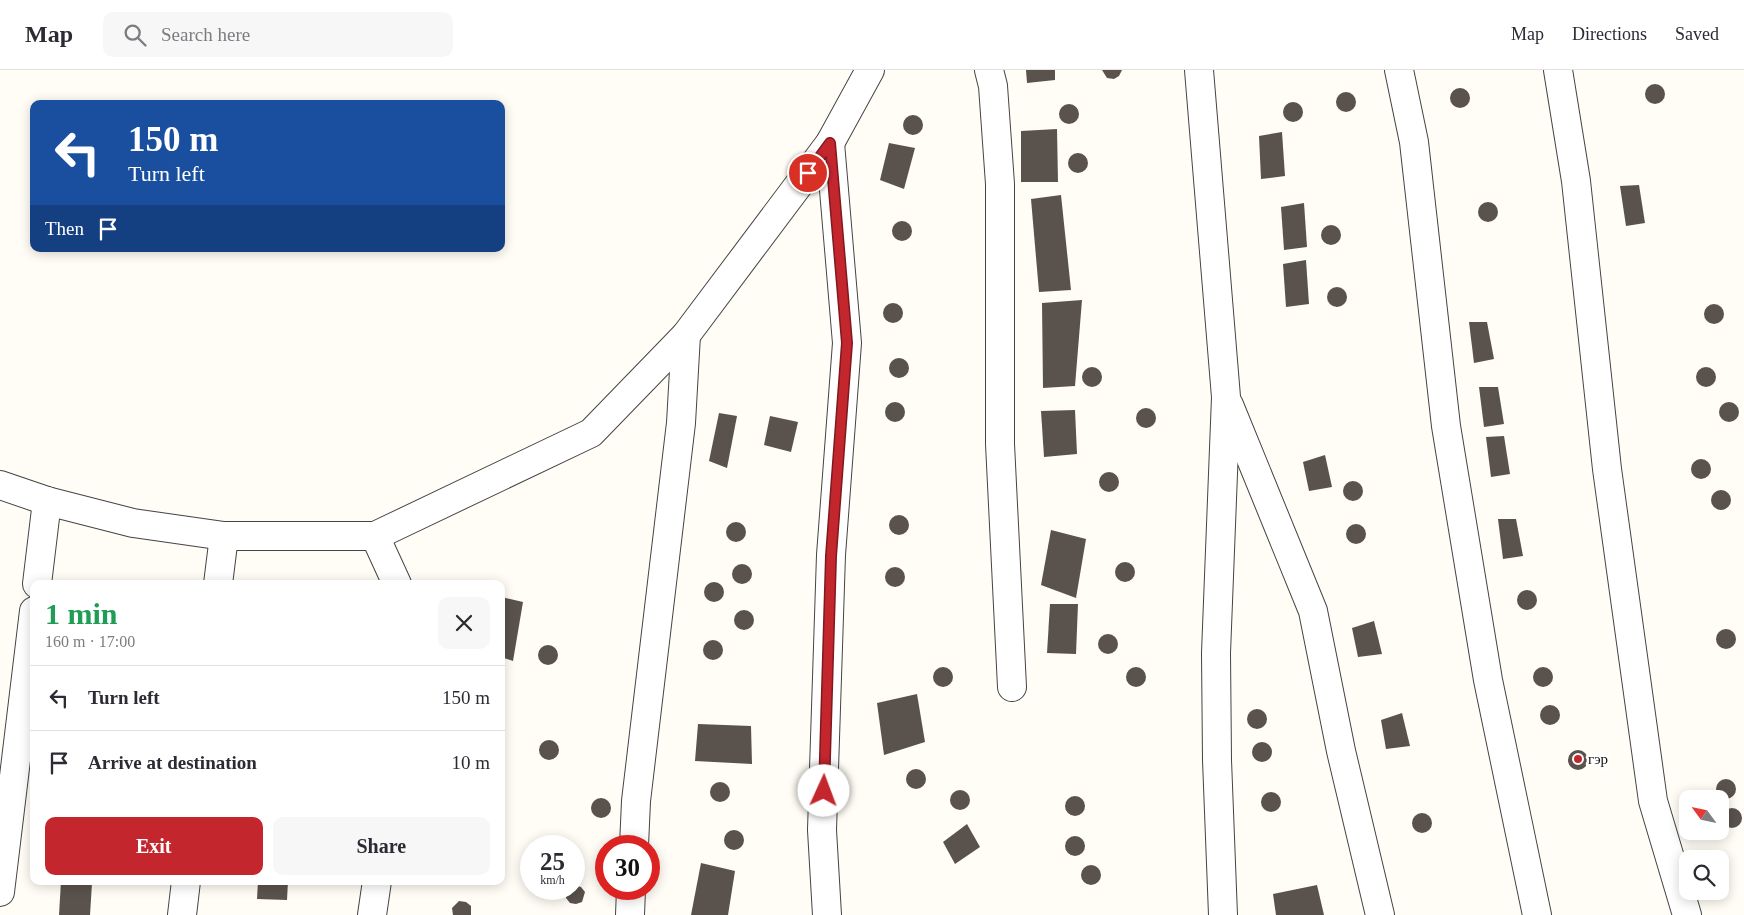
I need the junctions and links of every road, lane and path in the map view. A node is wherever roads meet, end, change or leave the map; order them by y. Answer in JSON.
{"nodes":[{"id":1,"x":870,"y":70,"type":"edge"},
{"id":2,"x":989,"y":70,"type":"edge"},
{"id":3,"x":1199,"y":70,"type":"edge"},
{"id":4,"x":1399,"y":70,"type":"edge"},
{"id":5,"x":1558,"y":70,"type":"edge"},
{"id":6,"x":830,"y":143,"type":"junction"},
{"id":7,"x":686,"y":335,"type":"junction"},
{"id":8,"x":1226,"y":397,"type":"junction"},
{"id":9,"x":0,"y":485,"type":"edge"},
{"id":10,"x":47,"y":501,"type":"junction"},
{"id":11,"x":224,"y":536,"type":"junction"},
{"id":12,"x":375,"y":536,"type":"junction"},
{"id":13,"x":37,"y":580,"type":"edge"},
{"id":14,"x":218,"y":580,"type":"edge"},
{"id":15,"x":395,"y":580,"type":"edge"},
{"id":16,"x":30,"y":644,"type":"edge"},
{"id":17,"x":1012,"y":687,"type":"dead end"},
{"id":18,"x":634,"y":835,"type":"edge"},
{"id":19,"x":186,"y":885,"type":"edge"},
{"id":20,"x":376,"y":885,"type":"edge"},
{"id":21,"x":0,"y":892,"type":"edge"},
{"id":22,"x":631,"y":900,"type":"edge"},
{"id":23,"x":182,"y":915,"type":"edge"},
{"id":24,"x":372,"y":915,"type":"edge"},
{"id":25,"x":630,"y":915,"type":"edge"},
{"id":26,"x":827,"y":915,"type":"edge"},
{"id":27,"x":1223,"y":915,"type":"edge"},
{"id":28,"x":1380,"y":915,"type":"edge"},
{"id":29,"x":1537,"y":915,"type":"edge"},
{"id":30,"x":1687,"y":915,"type":"edge"}],
"edges":[{"from":1,"to":6,"type":"street"},
{"from":2,"to":17,"type":"street"},
{"from":3,"to":8,"type":"street"},
{"from":4,"to":29,"type":"street"},
{"from":5,"to":30,"type":"street"},
{"from":6,"to":7,"type":"street"},
{"from":6,"to":26,"type":"street"},
{"from":7,"to":12,"type":"street"},
{"from":7,"to":18,"type":"street"},
{"from":8,"to":27,"type":"street"},
{"from":8,"to":28,"type":"street"},
{"from":9,"to":10,"type":"street"},
{"from":10,"to":11,"type":"street"},
{"from":10,"to":13,"type":"street"},
{"from":11,"to":12,"type":"street"},
{"from":11,"to":14,"type":"street"},
{"from":12,"to":15,"type":"street"},
{"from":16,"to":21,"type":"street"},
{"from":19,"to":23,"type":"street"},
{"from":20,"to":24,"type":"street"},
{"from":22,"to":25,"type":"street"}]}
